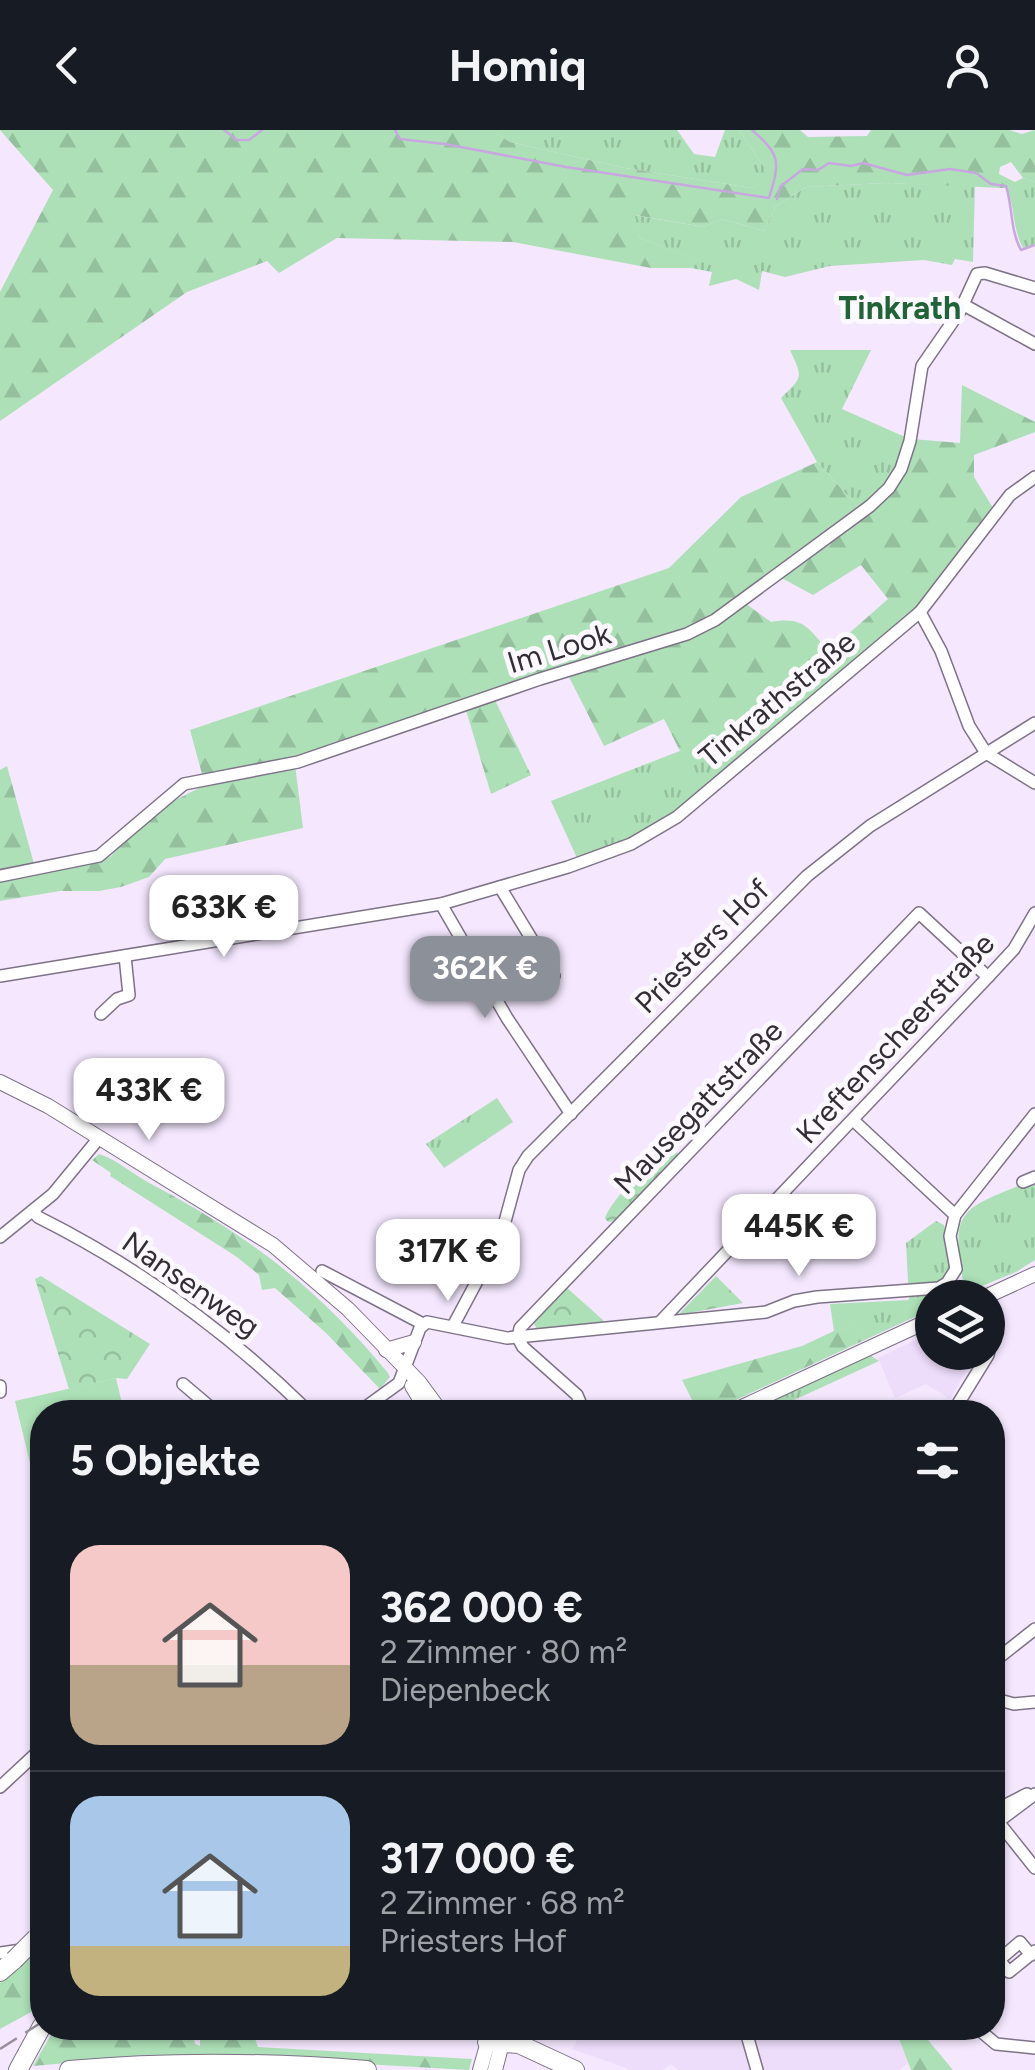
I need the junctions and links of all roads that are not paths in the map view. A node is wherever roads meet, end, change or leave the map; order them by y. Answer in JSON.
{"nodes":[{"id":1,"x":1035,"y":288,"type":"edge"},
{"id":2,"x":964,"y":305,"type":"junction"},
{"id":3,"x":1035,"y":344,"type":"edge"},
{"id":4,"x":1035,"y":477,"type":"edge"},
{"id":5,"x":920,"y":612,"type":"junction"},
{"id":6,"x":1035,"y":722,"type":"edge"},
{"id":7,"x":986,"y":753,"type":"junction"},
{"id":8,"x":1035,"y":783,"type":"edge"},
{"id":9,"x":0,"y":876,"type":"edge"},
{"id":10,"x":500,"y":887,"type":"junction"},
{"id":11,"x":440,"y":904,"type":"junction"},
{"id":12,"x":1035,"y":913,"type":"edge"},
{"id":13,"x":125,"y":956,"type":"junction"},
{"id":14,"x":0,"y":976,"type":"edge"},
{"id":15,"x":554,"y":976,"type":"dead end"},
{"id":16,"x":988,"y":977,"type":"junction"},
{"id":17,"x":101,"y":1014,"type":"dead end"},
{"id":18,"x":0,"y":1082,"type":"edge"},
{"id":19,"x":571,"y":1114,"type":"junction"},
{"id":20,"x":1035,"y":1114,"type":"edge"},
{"id":21,"x":853,"y":1120,"type":"junction"},
{"id":22,"x":99,"y":1138,"type":"junction"},
{"id":23,"x":34,"y":1212,"type":"junction"},
{"id":24,"x":955,"y":1215,"type":"junction"},
{"id":25,"x":3,"y":1231,"type":"edge"},
{"id":26,"x":322,"y":1271,"type":"dead end"},
{"id":27,"x":1035,"y":1274,"type":"edge"},
{"id":28,"x":1005,"y":1288,"type":"edge"},
{"id":29,"x":660,"y":1322,"type":"junction"},
{"id":30,"x":423,"y":1324,"type":"junction"},
{"id":31,"x":454,"y":1326,"type":"junction"},
{"id":32,"x":915,"y":1327,"type":"edge"},
{"id":33,"x":518,"y":1338,"type":"junction"},
{"id":34,"x":414,"y":1342,"type":"junction"},
{"id":35,"x":386,"y":1350,"type":"junction"},
{"id":36,"x":979,"y":1370,"type":"edge"},
{"id":37,"x":406,"y":1371,"type":"junction"},
{"id":38,"x":183,"y":1384,"type":"dead end"},
{"id":39,"x":202,"y":1400,"type":"edge"},
{"id":40,"x":296,"y":1400,"type":"edge"},
{"id":41,"x":376,"y":1400,"type":"edge"},
{"id":42,"x":422,"y":1400,"type":"edge"},
{"id":43,"x":432,"y":1400,"type":"edge"},
{"id":44,"x":579,"y":1400,"type":"edge"},
{"id":45,"x":756,"y":1400,"type":"edge"},
{"id":46,"x":961,"y":1400,"type":"edge"},
{"id":47,"x":1035,"y":1629,"type":"edge"},
{"id":48,"x":1005,"y":1652,"type":"edge"},
{"id":49,"x":1005,"y":1702,"type":"edge"},
{"id":50,"x":1035,"y":1702,"type":"edge"},
{"id":51,"x":30,"y":1759,"type":"edge"},
{"id":52,"x":0,"y":1787,"type":"edge"},
{"id":53,"x":1035,"y":1792,"type":"edge"},
{"id":54,"x":1005,"y":1811,"type":"edge"},
{"id":55,"x":1005,"y":1831,"type":"edge"},
{"id":56,"x":1035,"y":1868,"type":"edge"},
{"id":57,"x":30,"y":1945,"type":"edge"},
{"id":58,"x":5,"y":1962,"type":"edge"},
{"id":59,"x":34,"y":2040,"type":"edge"},
{"id":60,"x":495,"y":2040,"type":"edge"},
{"id":61,"x":497,"y":2040,"type":"edge"},
{"id":62,"x":509,"y":2040,"type":"edge"},
{"id":63,"x":748,"y":2040,"type":"edge"},
{"id":64,"x":992,"y":2040,"type":"edge"},
{"id":65,"x":1035,"y":2048,"type":"edge"},
{"id":66,"x":18,"y":2070,"type":"edge"},
{"id":67,"x":69,"y":2070,"type":"edge"},
{"id":68,"x":368,"y":2070,"type":"edge"},
{"id":69,"x":480,"y":2070,"type":"edge"},
{"id":70,"x":495,"y":2070,"type":"edge"},
{"id":71,"x":576,"y":2070,"type":"edge"},
{"id":72,"x":757,"y":2070,"type":"edge"}],
"edges":[{"from":1,"to":2,"type":"street","name":"Im Look"},
{"from":2,"to":3,"type":"street"},
{"from":2,"to":9,"type":"street","name":"Im Look"},
{"from":4,"to":5,"type":"street","name":"Tinkrathstraße"},
{"from":5,"to":7,"type":"street"},
{"from":5,"to":10,"type":"street","name":"Tinkrathstraße"},
{"from":6,"to":7,"type":"street","name":"Priesters Hof"},
{"from":7,"to":8,"type":"street"},
{"from":7,"to":19,"type":"street","name":"Priesters Hof"},
{"from":10,"to":11,"type":"street","name":"Tinkrathstraße"},
{"from":10,"to":15,"type":"street"},
{"from":11,"to":13,"type":"street","name":"Tinkrathstraße"},
{"from":11,"to":19,"type":"street"},
{"from":12,"to":16,"type":"street","name":"Kreftenscheerstraße"},
{"from":13,"to":14,"type":"street","name":"Tinkrathstraße"},
{"from":13,"to":17,"type":"street"},
{"from":16,"to":21,"type":"street","name":"Kreftenscheerstraße"},
{"from":16,"to":33,"type":"street","name":"Mausegattstraße"},
{"from":18,"to":22,"type":"main road"},
{"from":19,"to":31,"type":"street","name":"Priesters Hof"},
{"from":20,"to":24,"type":"street"},
{"from":21,"to":24,"type":"street"},
{"from":21,"to":29,"type":"street","name":"Kreftenscheerstraße"},
{"from":22,"to":23,"type":"street"},
{"from":22,"to":35,"type":"main road"},
{"from":23,"to":25,"type":"street"},
{"from":23,"to":40,"type":"street","name":"Nansenweg"},
{"from":24,"to":29,"type":"street"},
{"from":26,"to":30,"type":"street"},
{"from":27,"to":28,"type":"main road"},
{"from":29,"to":33,"type":"street"},
{"from":30,"to":31,"type":"street"},
{"from":30,"to":34,"type":"street"},
{"from":31,"to":33,"type":"street"},
{"from":32,"to":45,"type":"main road"},
{"from":33,"to":44,"type":"street"},
{"from":34,"to":35,"type":"main road"},
{"from":34,"to":37,"type":"street"},
{"from":35,"to":37,"type":"main road"},
{"from":36,"to":46,"type":"street"},
{"from":37,"to":41,"type":"street"},
{"from":37,"to":42,"type":"main road"},
{"from":37,"to":43,"type":"main road"},
{"from":38,"to":39,"type":"street"},
{"from":47,"to":48,"type":"street"},
{"from":49,"to":50,"type":"street"},
{"from":51,"to":52,"type":"street"},
{"from":53,"to":54,"type":"street"},
{"from":55,"to":56,"type":"street"},
{"from":57,"to":58,"type":"highway","bridge":true},
{"from":59,"to":66,"type":"highway"},
{"from":60,"to":69,"type":"main road"},
{"from":61,"to":70,"type":"main road"},
{"from":62,"to":71,"type":"highway"},
{"from":63,"to":72,"type":"street"},
{"from":64,"to":65,"type":"street"},
{"from":67,"to":68,"type":"highway"}]}
